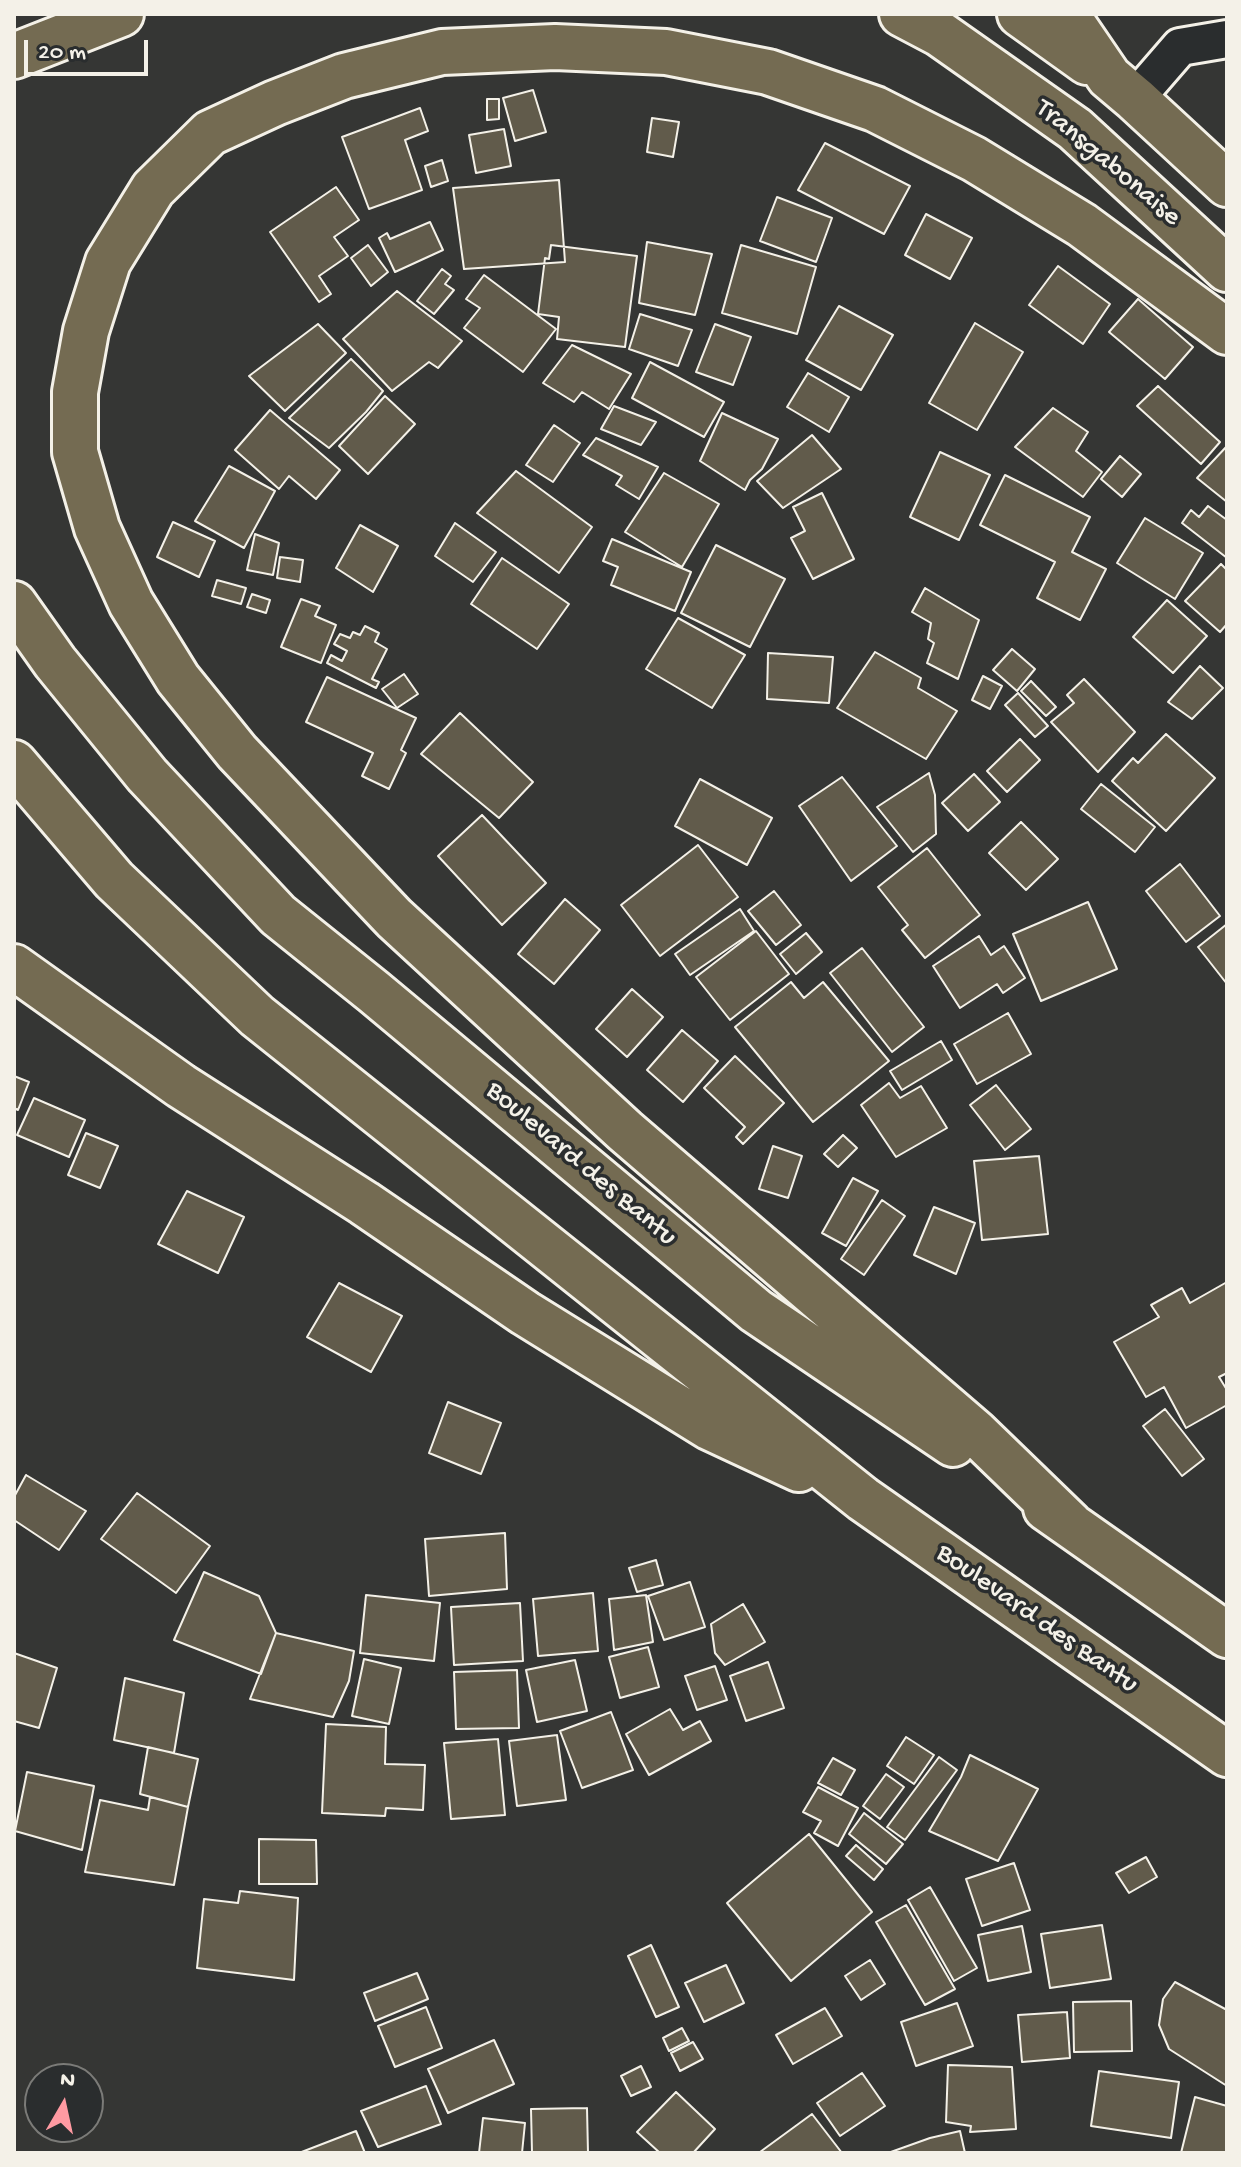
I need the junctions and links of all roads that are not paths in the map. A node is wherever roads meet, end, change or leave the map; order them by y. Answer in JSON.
{"nodes":[{"id":1,"x":121,"y":14,"type":"edge"},
{"id":2,"x":902,"y":14,"type":"edge"},
{"id":3,"x":1020,"y":14,"type":"edge"},
{"id":4,"x":1066,"y":14,"type":"edge"},
{"id":5,"x":1227,"y":39,"type":"edge"},
{"id":6,"x":14,"y":56,"type":"edge"},
{"id":7,"x":1122,"y":88,"type":"junction"},
{"id":8,"x":1227,"y":184,"type":"edge"},
{"id":9,"x":1227,"y":269,"type":"edge"},
{"id":10,"x":1227,"y":332,"type":"edge"},
{"id":11,"x":14,"y":604,"type":"edge"},
{"id":12,"x":14,"y":763,"type":"edge"},
{"id":13,"x":14,"y":967,"type":"edge"},
{"id":14,"x":863,"y":1499,"type":"junction"},
{"id":15,"x":1070,"y":1524,"type":"junction"},
{"id":16,"x":1227,"y":1635,"type":"edge"},
{"id":17,"x":1227,"y":1754,"type":"edge"}],
"edges":[{"from":1,"to":6,"type":"highway"},
{"from":2,"to":9,"type":"highway","name":"Transgabonaise"},
{"from":3,"to":7,"type":"highway"},
{"from":4,"to":7,"type":"highway"},
{"from":5,"to":7,"type":"street"},
{"from":7,"to":8,"type":"highway"},
{"from":10,"to":15,"type":"highway"},
{"from":11,"to":15,"type":"highway","name":"Boulevard des Bantu"},
{"from":12,"to":14,"type":"highway","name":"Boulevard des Bantu"},
{"from":13,"to":14,"type":"highway"},
{"from":14,"to":17,"type":"highway","name":"Boulevard des Bantu"},
{"from":15,"to":16,"type":"highway","name":"Boulevard des Bantu"}]}
